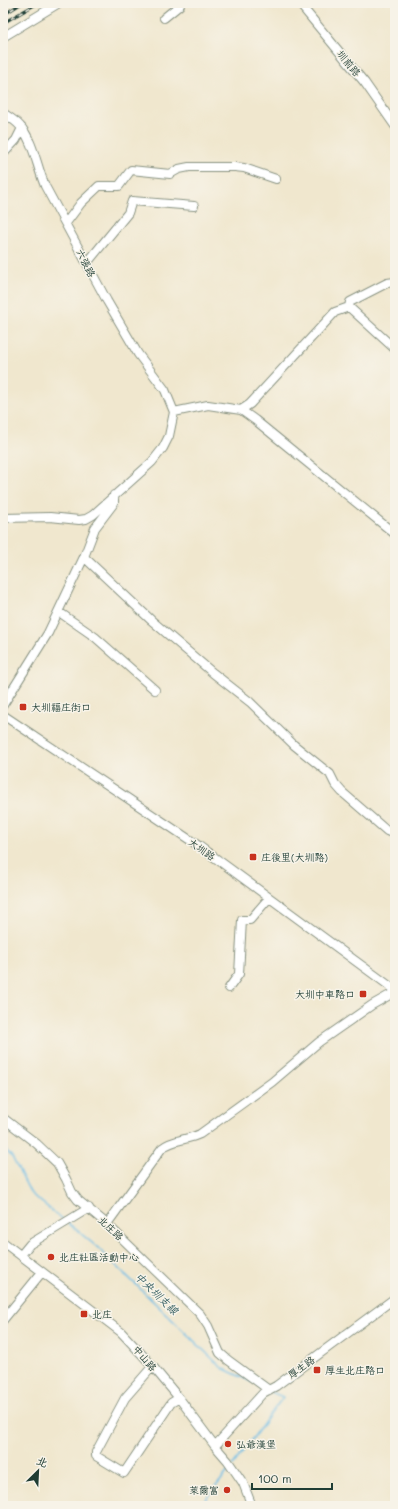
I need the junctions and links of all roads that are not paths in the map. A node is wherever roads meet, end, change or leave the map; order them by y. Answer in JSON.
{"nodes":[{"id":1,"x":59,"y":3,"type":"edge"},
{"id":2,"x":180,"y":3,"type":"edge"},
{"id":3,"x":299,"y":3,"type":"edge"},
{"id":4,"x":164,"y":18,"type":"dead end"},
{"id":5,"x":3,"y":37,"type":"edge"},
{"id":6,"x":3,"y":112,"type":"edge"},
{"id":7,"x":395,"y":126,"type":"edge"},
{"id":8,"x":22,"y":128,"type":"junction"},
{"id":9,"x":3,"y":154,"type":"edge"},
{"id":10,"x":276,"y":179,"type":"dead end"},
{"id":11,"x":194,"y":206,"type":"dead end"},
{"id":12,"x":66,"y":223,"type":"junction"},
{"id":13,"x":87,"y":263,"type":"junction"},
{"id":14,"x":395,"y":282,"type":"edge"},
{"id":15,"x":349,"y":307,"type":"junction"},
{"id":16,"x":395,"y":349,"type":"edge"},
{"id":17,"x":240,"y":410,"type":"junction"},
{"id":18,"x":174,"y":412,"type":"junction"},
{"id":19,"x":114,"y":495,"type":"junction"},
{"id":20,"x":3,"y":518,"type":"edge"},
{"id":21,"x":395,"y":534,"type":"edge"},
{"id":22,"x":84,"y":557,"type":"junction"},
{"id":23,"x":59,"y":612,"type":"junction"},
{"id":24,"x":155,"y":690,"type":"dead end"},
{"id":25,"x":3,"y":705,"type":"edge"},
{"id":26,"x":3,"y":715,"type":"edge"},
{"id":27,"x":395,"y":834,"type":"edge"},
{"id":28,"x":269,"y":898,"type":"junction"},
{"id":29,"x":229,"y":988,"type":"dead end"},
{"id":30,"x":395,"y":991,"type":"edge"},
{"id":31,"x":3,"y":1118,"type":"edge"},
{"id":32,"x":89,"y":1208,"type":"junction"},
{"id":33,"x":107,"y":1224,"type":"junction"},
{"id":34,"x":3,"y":1242,"type":"edge"},
{"id":35,"x":21,"y":1256,"type":"junction"},
{"id":36,"x":42,"y":1272,"type":"junction"},
{"id":37,"x":395,"y":1298,"type":"edge"},
{"id":38,"x":3,"y":1320,"type":"edge"},
{"id":39,"x":152,"y":1367,"type":"junction"},
{"id":40,"x":269,"y":1390,"type":"junction"},
{"id":41,"x":179,"y":1398,"type":"junction"},
{"id":42,"x":215,"y":1446,"type":"junction"},
{"id":43,"x":252,"y":1506,"type":"edge"}],
"edges":[{"from":1,"to":5,"type":"street"},
{"from":2,"to":4,"type":"street"},
{"from":3,"to":7,"type":"street","name":"圳前路"},
{"from":6,"to":8,"type":"street","name":"六張路"},
{"from":8,"to":9,"type":"street"},
{"from":8,"to":12,"type":"street","name":"六張路"},
{"from":10,"to":12,"type":"street"},
{"from":11,"to":13,"type":"street"},
{"from":12,"to":13,"type":"street","name":"六張路"},
{"from":13,"to":18,"type":"street","name":"六張路"},
{"from":14,"to":15,"type":"street"},
{"from":15,"to":16,"type":"street"},
{"from":15,"to":17,"type":"street"},
{"from":17,"to":18,"type":"street"},
{"from":17,"to":21,"type":"street"},
{"from":18,"to":19,"type":"street"},
{"from":19,"to":20,"type":"street"},
{"from":19,"to":22,"type":"street"},
{"from":22,"to":23,"type":"street"},
{"from":22,"to":27,"type":"street"},
{"from":23,"to":24,"type":"street"},
{"from":23,"to":25,"type":"street"},
{"from":26,"to":28,"type":"street","name":"大圳路"},
{"from":28,"to":29,"type":"street"},
{"from":28,"to":30,"type":"street","name":"大圳路"},
{"from":30,"to":33,"type":"street"},
{"from":31,"to":32,"type":"street","name":"北庄路"},
{"from":32,"to":33,"type":"street","name":"北庄路"},
{"from":32,"to":35,"type":"street"},
{"from":33,"to":40,"type":"street","name":"北庄路"},
{"from":34,"to":35,"type":"street","name":"中山路"},
{"from":35,"to":36,"type":"street","name":"中山路"},
{"from":36,"to":38,"type":"street"},
{"from":36,"to":39,"type":"street","name":"中山路"},
{"from":37,"to":40,"type":"street","name":"厚生路"},
{"from":39,"to":41,"type":"street","name":"中山路"},
{"from":39,"to":41,"type":"street"},
{"from":40,"to":42,"type":"street","name":"厚生路"},
{"from":41,"to":42,"type":"street","name":"中山路"},
{"from":42,"to":43,"type":"street","name":"中山路"}]}
